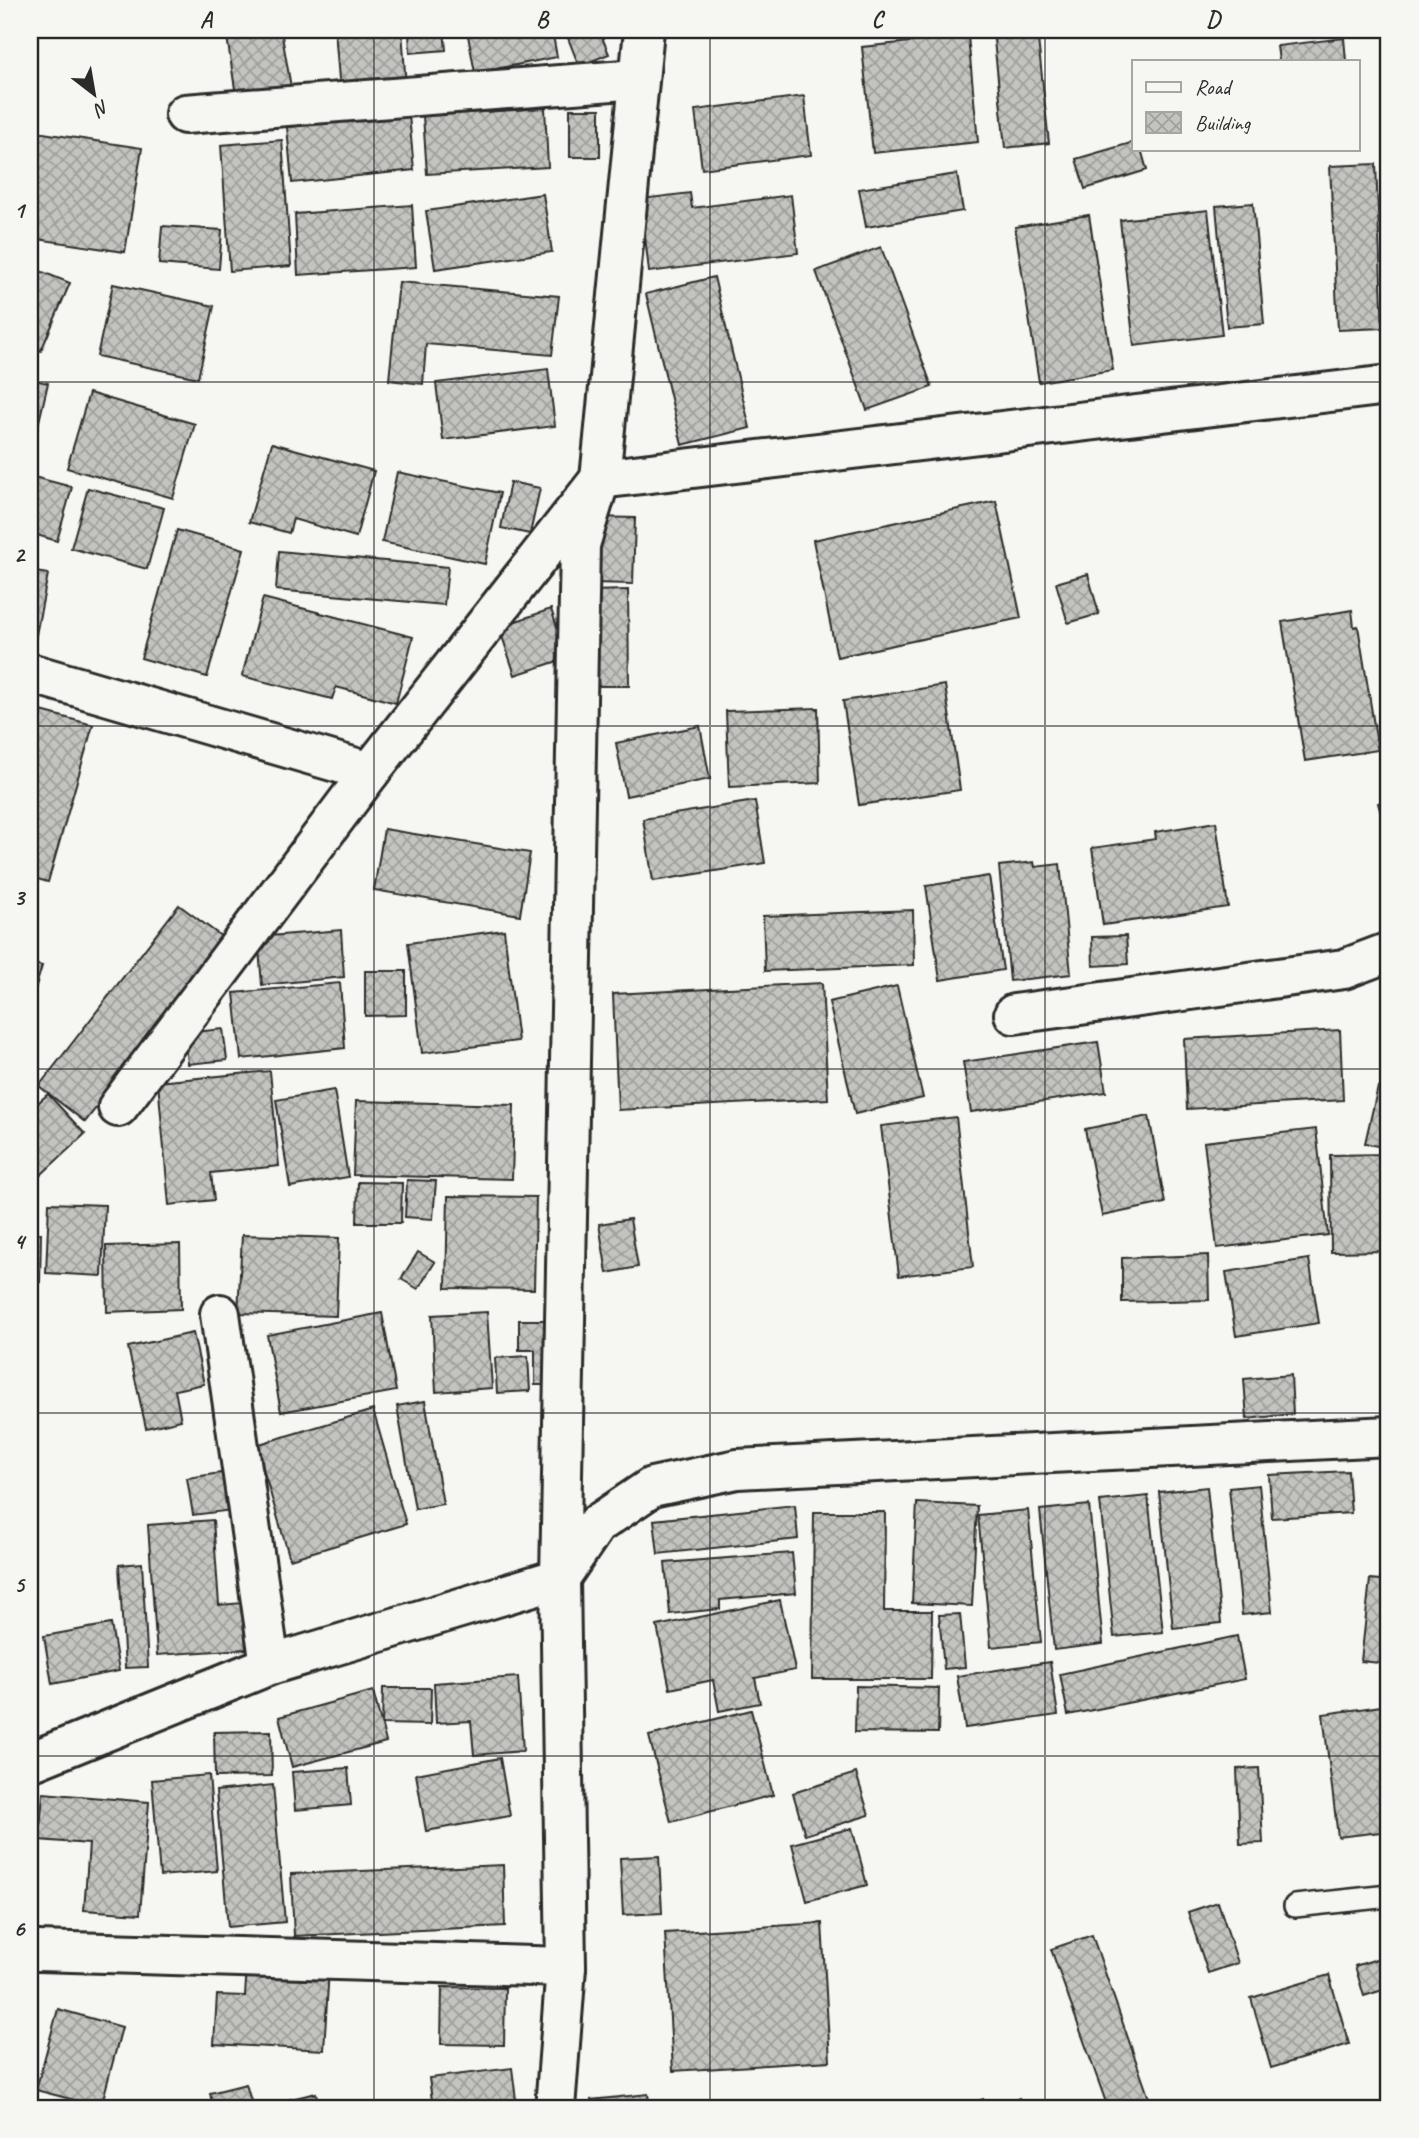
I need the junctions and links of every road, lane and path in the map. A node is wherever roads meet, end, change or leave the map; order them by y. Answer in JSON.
{"nodes":[{"id":1,"x":644,"y":30,"type":"edge"},
{"id":2,"x":638,"y":79,"type":"junction"},
{"id":3,"x":185,"y":114,"type":"dead end"},
{"id":4,"x":1389,"y":385,"type":"edge"},
{"id":5,"x":600,"y":479,"type":"junction"},
{"id":6,"x":30,"y":673,"type":"edge"},
{"id":7,"x":370,"y":772,"type":"junction"},
{"id":8,"x":1389,"y":952,"type":"edge"},
{"id":9,"x":1014,"y":1014,"type":"dead end"},
{"id":10,"x":118,"y":1107,"type":"dead end"},
{"id":11,"x":220,"y":1314,"type":"dead end"},
{"id":12,"x":1389,"y":1436,"type":"edge"},
{"id":13,"x":560,"y":1578,"type":"junction"},
{"id":14,"x":270,"y":1665,"type":"junction"},
{"id":15,"x":30,"y":1762,"type":"edge"},
{"id":16,"x":1389,"y":1896,"type":"edge"},
{"id":17,"x":1295,"y":1906,"type":"dead end"},
{"id":18,"x":38,"y":1951,"type":"dead end"},
{"id":19,"x":566,"y":1967,"type":"junction"},
{"id":20,"x":555,"y":2108,"type":"edge"}],
"edges":[{"from":1,"to":2,"type":"street"},
{"from":2,"to":3,"type":"street"},
{"from":2,"to":5,"type":"street"},
{"from":4,"to":5,"type":"street"},
{"from":5,"to":7,"type":"street"},
{"from":5,"to":13,"type":"street"},
{"from":6,"to":7,"type":"street"},
{"from":7,"to":10,"type":"street"},
{"from":8,"to":9,"type":"street"},
{"from":11,"to":14,"type":"street"},
{"from":12,"to":13,"type":"street"},
{"from":13,"to":14,"type":"street"},
{"from":13,"to":19,"type":"street"},
{"from":14,"to":15,"type":"street"},
{"from":16,"to":17,"type":"lane"},
{"from":18,"to":19,"type":"street"},
{"from":19,"to":20,"type":"street"}]}
